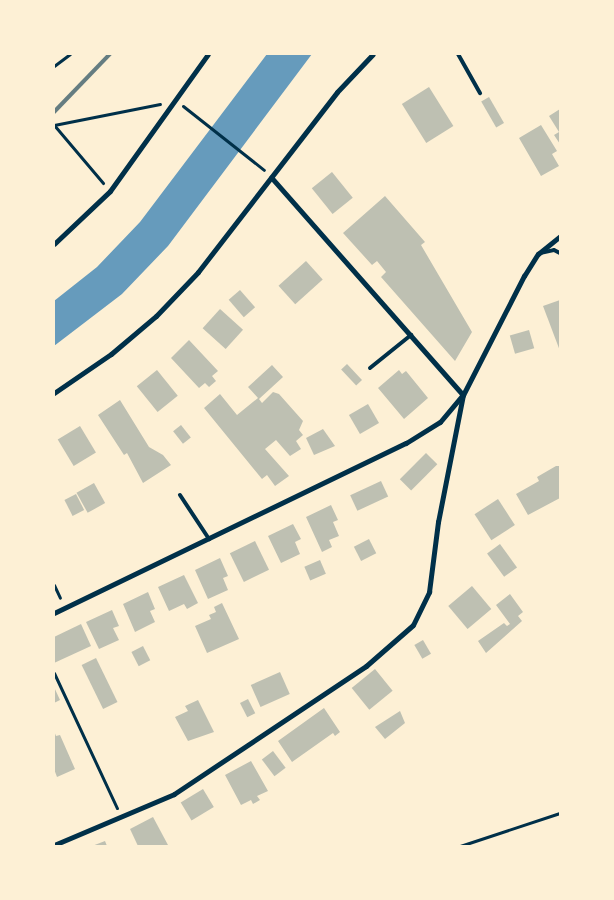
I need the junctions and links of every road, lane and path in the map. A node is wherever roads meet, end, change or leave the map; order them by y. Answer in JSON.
{"nodes":[{"id":1,"x":70,"y":54,"type":"edge"},
{"id":2,"x":208,"y":54,"type":"edge"},
{"id":3,"x":373,"y":54,"type":"edge"},
{"id":4,"x":458,"y":54,"type":"edge"},
{"id":5,"x":54,"y":66,"type":"edge"},
{"id":6,"x":480,"y":93,"type":"dead end"},
{"id":7,"x":172,"y":102,"type":"junction"},
{"id":8,"x":189,"y":110,"type":"dead end"},
{"id":9,"x":54,"y":125,"type":"edge"},
{"id":10,"x":261,"y":168,"type":"dead end"},
{"id":11,"x":271,"y":177,"type":"junction"},
{"id":12,"x":110,"y":191,"type":"junction"},
{"id":13,"x":560,"y":236,"type":"edge"},
{"id":14,"x":54,"y":244,"type":"edge"},
{"id":15,"x":560,"y":253,"type":"edge"},
{"id":16,"x":538,"y":254,"type":"junction"},
{"id":17,"x":410,"y":335,"type":"junction"},
{"id":18,"x":370,"y":368,"type":"dead end"},
{"id":19,"x":54,"y":393,"type":"edge"},
{"id":20,"x":463,"y":395,"type":"junction"},
{"id":21,"x":180,"y":495,"type":"dead end"},
{"id":22,"x":209,"y":539,"type":"junction"},
{"id":23,"x":54,"y":613,"type":"edge"},
{"id":24,"x":54,"y":673,"type":"edge"},
{"id":25,"x":560,"y":813,"type":"edge"},
{"id":26,"x":121,"y":816,"type":"junction"},
{"id":27,"x":54,"y":845,"type":"edge"},
{"id":28,"x":460,"y":846,"type":"edge"}],
"edges":[{"from":1,"to":5,"type":"path"},
{"from":2,"to":7,"type":"street"},
{"from":3,"to":11,"type":"street"},
{"from":4,"to":6,"type":"lane"},
{"from":7,"to":9,"type":"path"},
{"from":7,"to":12,"type":"street"},
{"from":8,"to":10,"type":"path"},
{"from":9,"to":12,"type":"path"},
{"from":11,"to":17,"type":"street"},
{"from":11,"to":19,"type":"street"},
{"from":12,"to":14,"type":"street"},
{"from":13,"to":16,"type":"street"},
{"from":15,"to":16,"type":"lane"},
{"from":16,"to":20,"type":"street"},
{"from":17,"to":18,"type":"lane"},
{"from":17,"to":20,"type":"street"},
{"from":20,"to":22,"type":"street"},
{"from":20,"to":26,"type":"street"},
{"from":21,"to":22,"type":"lane"},
{"from":22,"to":23,"type":"street"},
{"from":24,"to":26,"type":"path"},
{"from":25,"to":28,"type":"path"},
{"from":26,"to":27,"type":"street"}]}
